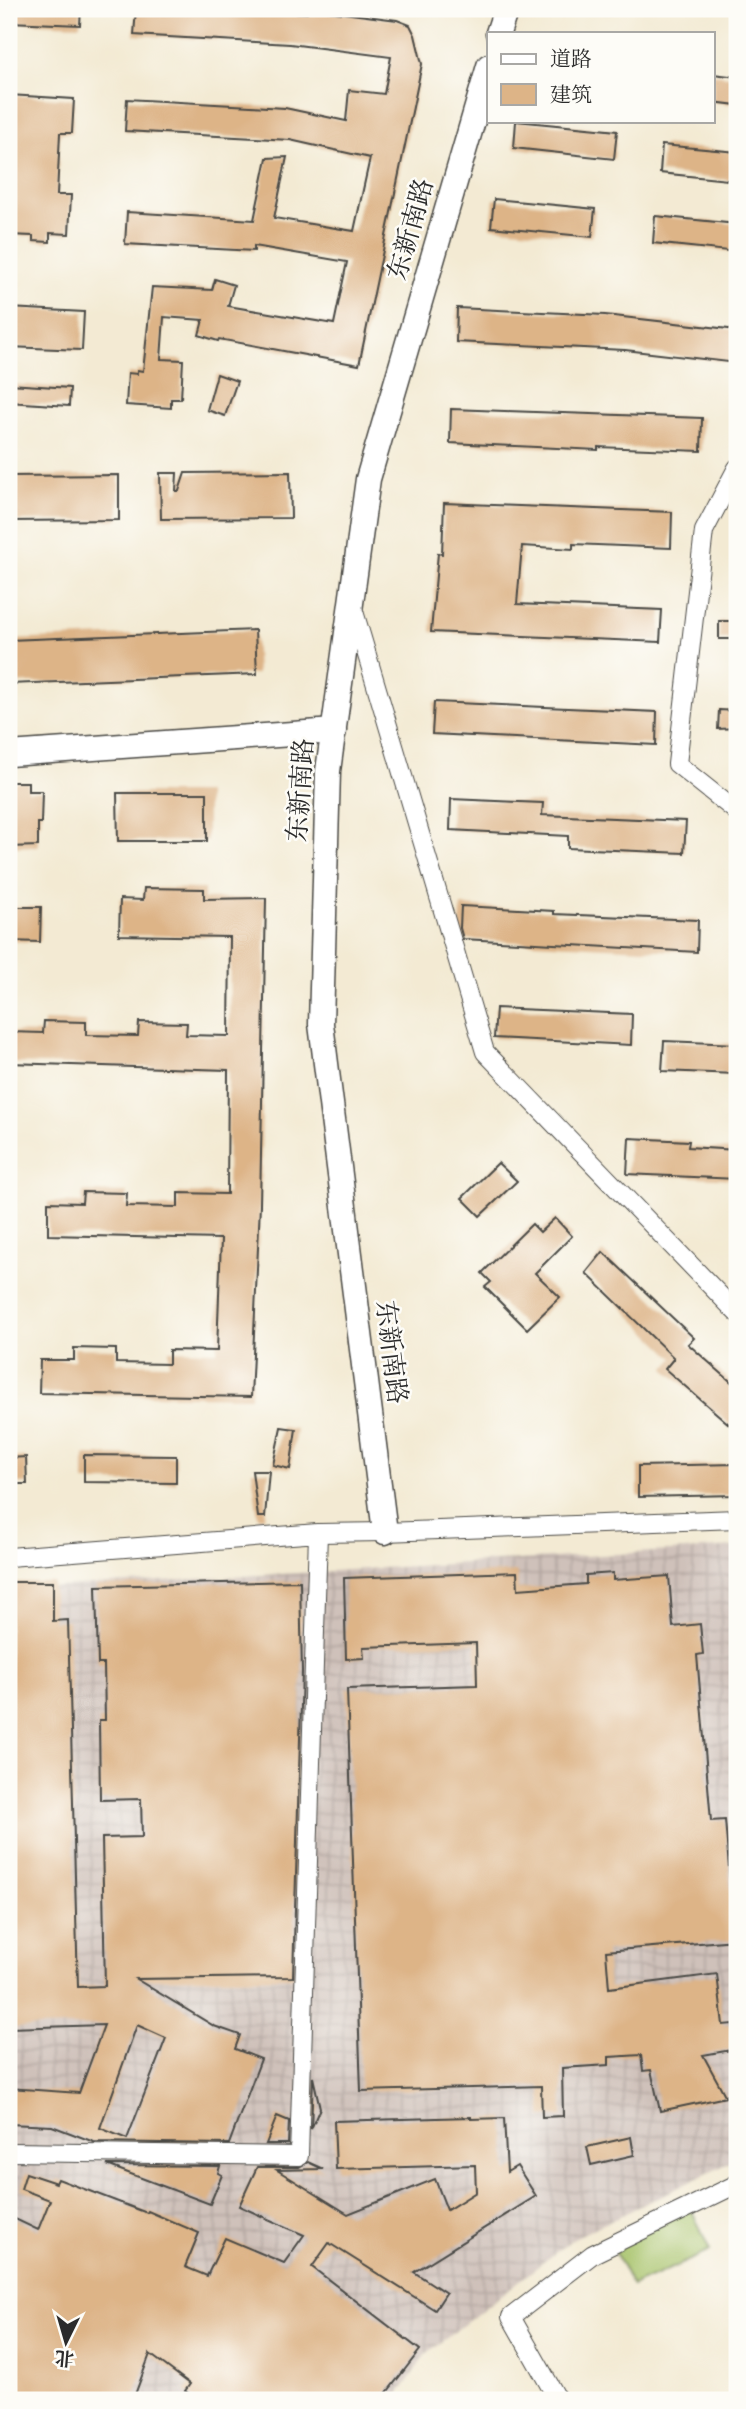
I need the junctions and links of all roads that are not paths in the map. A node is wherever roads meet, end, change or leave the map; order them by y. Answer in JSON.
{"nodes":[{"id":1,"x":506,"y":9,"type":"edge"},
{"id":2,"x":498,"y":32,"type":"edge"},
{"id":3,"x":487,"y":73,"type":"edge"},
{"id":4,"x":737,"y":468,"type":"edge"},
{"id":5,"x":352,"y":602,"type":"junction"},
{"id":6,"x":334,"y":731,"type":"junction"},
{"id":7,"x":9,"y":754,"type":"edge"},
{"id":8,"x":737,"y":813,"type":"edge"},
{"id":9,"x":737,"y":1313,"type":"edge"},
{"id":10,"x":737,"y":1518,"type":"edge"},
{"id":11,"x":385,"y":1532,"type":"junction"},
{"id":12,"x":318,"y":1533,"type":"junction"},
{"id":13,"x":9,"y":1557,"type":"edge"},
{"id":14,"x":9,"y":2152,"type":"edge"},
{"id":15,"x":737,"y":2184,"type":"edge"},
{"id":16,"x":558,"y":2400,"type":"edge"}],
"edges":[{"from":1,"to":2,"type":"main road"},
{"from":3,"to":5,"type":"main road","name":"东新南路"},
{"from":4,"to":8,"type":"street"},
{"from":5,"to":6,"type":"main road","name":"东新南路"},
{"from":5,"to":9,"type":"street"},
{"from":6,"to":7,"type":"main road"},
{"from":6,"to":11,"type":"main road","name":"东新南路"},
{"from":10,"to":11,"type":"street"},
{"from":11,"to":12,"type":"street"},
{"from":12,"to":13,"type":"street"},
{"from":12,"to":14,"type":"street"},
{"from":15,"to":16,"type":"street"}]}
